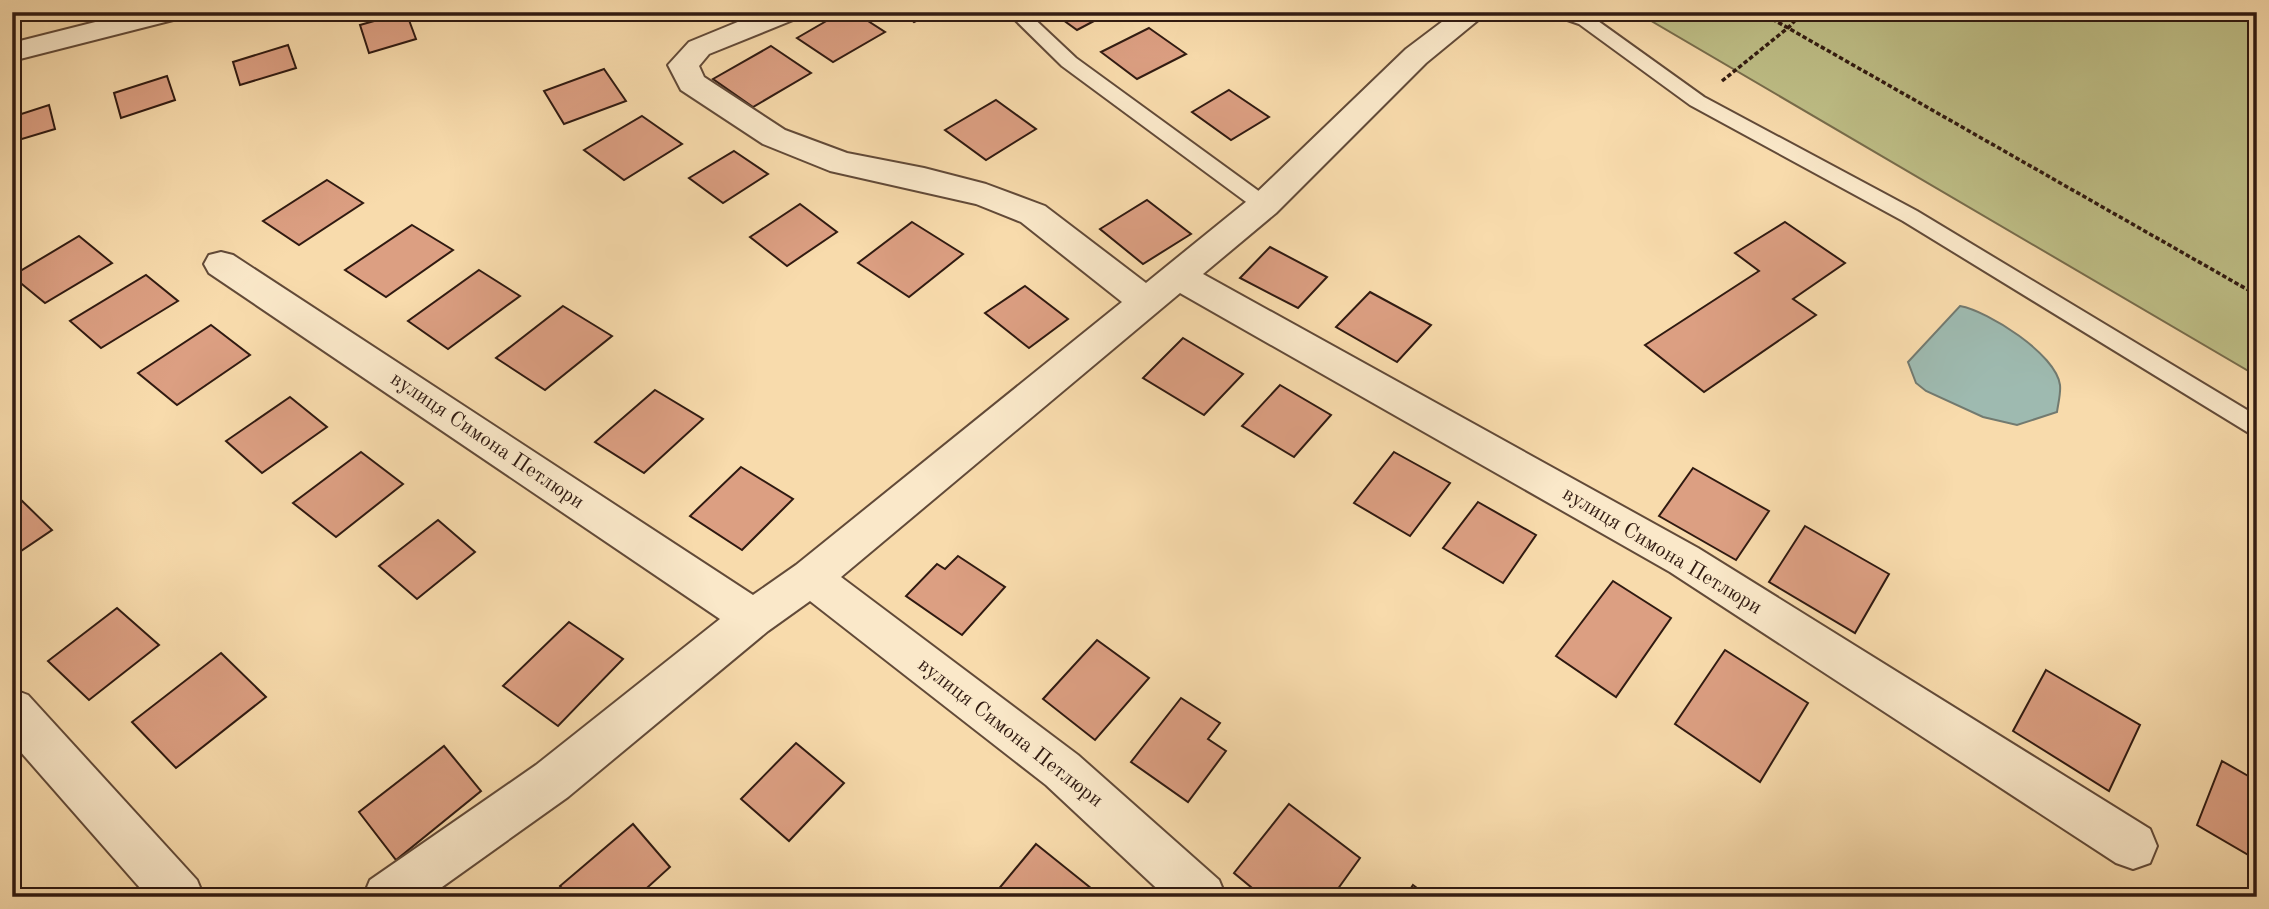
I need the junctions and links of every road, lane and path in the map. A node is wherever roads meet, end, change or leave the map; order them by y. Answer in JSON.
{"nodes":[{"id":1,"x":171,"y":12,"type":"edge"},
{"id":2,"x":788,"y":12,"type":"edge"},
{"id":3,"x":1016,"y":12,"type":"edge"},
{"id":4,"x":1474,"y":12,"type":"edge"},
{"id":5,"x":1562,"y":12,"type":"edge"},
{"id":6,"x":1760,"y":12,"type":"edge"},
{"id":7,"x":1803,"y":12,"type":"edge"},
{"id":8,"x":2235,"y":12,"type":"edge"},
{"id":9,"x":2257,"y":19,"type":"edge"},
{"id":10,"x":1789,"y":27,"type":"junction"},
{"id":11,"x":12,"y":52,"type":"edge"},
{"id":12,"x":1697,"y":101,"type":"junction"},
{"id":13,"x":1264,"y":205,"type":"junction"},
{"id":14,"x":220,"y":264,"type":"dead end"},
{"id":15,"x":1178,"y":275,"type":"junction"},
{"id":16,"x":2257,"y":295,"type":"edge"},
{"id":17,"x":1148,"y":303,"type":"junction"},
{"id":18,"x":2257,"y":428,"type":"edge"},
{"id":19,"x":811,"y":578,"type":"junction"},
{"id":20,"x":753,"y":618,"type":"junction"},
{"id":21,"x":12,"y":709,"type":"edge"},
{"id":22,"x":2133,"y":846,"type":"dead end"},
{"id":23,"x":180,"y":897,"type":"edge"},
{"id":24,"x":387,"y":897,"type":"edge"},
{"id":25,"x":1202,"y":897,"type":"edge"}],
"edges":[{"from":1,"to":11,"type":"street"},
{"from":2,"to":17,"type":"street"},
{"from":3,"to":13,"type":"lane"},
{"from":4,"to":13,"type":"street"},
{"from":5,"to":12,"type":"lane"},
{"from":6,"to":10,"type":"path"},
{"from":7,"to":10,"type":"path"},
{"from":8,"to":9,"type":"path"},
{"from":10,"to":12,"type":"path"},
{"from":10,"to":16,"type":"path"},
{"from":12,"to":18,"type":"lane"},
{"from":13,"to":15,"type":"street"},
{"from":14,"to":20,"type":"street","name":"вулиця Симона Петлюри"},
{"from":15,"to":17,"type":"street"},
{"from":15,"to":22,"type":"street","name":"вулиця Симона Петлюри"},
{"from":17,"to":19,"type":"street"},
{"from":19,"to":20,"type":"street"},
{"from":19,"to":25,"type":"street","name":"вулиця Симона Петлюри"},
{"from":20,"to":24,"type":"street"},
{"from":21,"to":23,"type":"street"}]}
